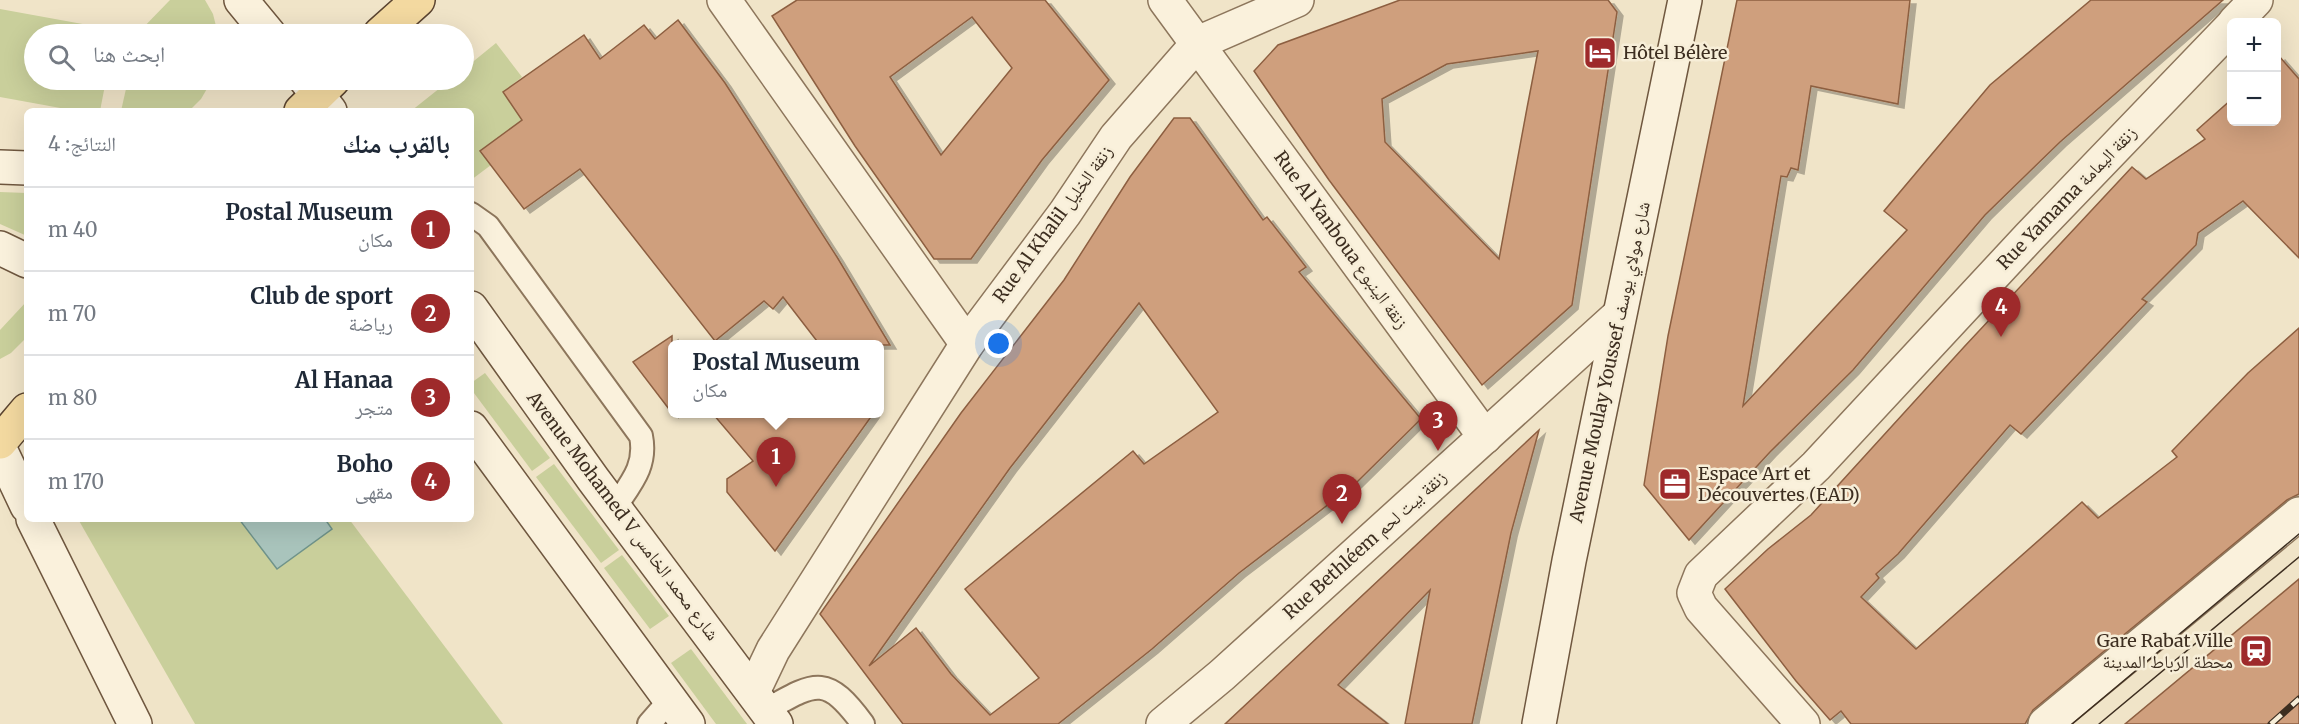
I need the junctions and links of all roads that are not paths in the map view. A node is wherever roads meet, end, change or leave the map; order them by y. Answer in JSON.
{"nodes":[{"id":1,"x":241,"y":0,"type":"edge"},
{"id":2,"x":418,"y":0,"type":"edge"},
{"id":3,"x":724,"y":0,"type":"edge"},
{"id":4,"x":1165,"y":0,"type":"edge"},
{"id":5,"x":1297,"y":0,"type":"edge"},
{"id":6,"x":1684,"y":0,"type":"edge"},
{"id":7,"x":2256,"y":0,"type":"edge"},
{"id":8,"x":2239,"y":18,"type":"edge"},
{"id":9,"x":261,"y":24,"type":"edge"},
{"id":10,"x":391,"y":24,"type":"edge"},
{"id":11,"x":2227,"y":31,"type":"edge"},
{"id":12,"x":1198,"y":43,"type":"junction"},
{"id":13,"x":0,"y":167,"type":"edge"},
{"id":14,"x":24,"y":168,"type":"edge"},
{"id":15,"x":474,"y":216,"type":"edge"},
{"id":16,"x":0,"y":248,"type":"edge"},
{"id":17,"x":24,"y":260,"type":"edge"},
{"id":18,"x":474,"y":312,"type":"edge"},
{"id":19,"x":1619,"y":315,"type":"junction"},
{"id":20,"x":967,"y":344,"type":"junction"},
{"id":21,"x":24,"y":414,"type":"edge"},
{"id":22,"x":474,"y":436,"type":"edge"},
{"id":23,"x":1485,"y":437,"type":"junction"},
{"id":24,"x":0,"y":442,"type":"edge"},
{"id":25,"x":0,"y":449,"type":"edge"},
{"id":26,"x":481,"y":454,"type":"edge"},
{"id":27,"x":24,"y":500,"type":"edge"},
{"id":28,"x":615,"y":507,"type":"junction"},
{"id":29,"x":2299,"y":514,"type":"edge"},
{"id":30,"x":34,"y":522,"type":"edge"},
{"id":31,"x":765,"y":708,"type":"edge"},
{"id":32,"x":679,"y":712,"type":"edge"},
{"id":33,"x":135,"y":724,"type":"edge"},
{"id":34,"x":649,"y":724,"type":"edge"},
{"id":35,"x":863,"y":724,"type":"edge"},
{"id":36,"x":1163,"y":724,"type":"edge"},
{"id":37,"x":1539,"y":724,"type":"edge"},
{"id":38,"x":1803,"y":724,"type":"edge"},
{"id":39,"x":2045,"y":724,"type":"edge"}],
"edges":[{"from":1,"to":9,"type":"street"},
{"from":2,"to":10,"type":"main road"},
{"from":3,"to":20,"type":"street"},
{"from":4,"to":12,"type":"street","name":"Rue Al Yanboua زنقة الينبوع"},
{"from":5,"to":12,"type":"street","name":"Rue Al Khalil زنقة الخليل"},
{"from":6,"to":19,"type":"street","name":"Avenue Moulay Youssef شارع مولاي يوسف"},
{"from":7,"to":8,"type":"street"},
{"from":11,"to":38,"type":"street","name":"Rue Yamama زنقة اليمامة"},
{"from":12,"to":20,"type":"street","name":"Rue Al Khalil زنقة الخليل"},
{"from":12,"to":23,"type":"street","name":"Rue Al Yanboua زنقة الينبوع"},
{"from":13,"to":14,"type":"street"},
{"from":15,"to":28,"type":"lane"},
{"from":16,"to":17,"type":"street"},
{"from":18,"to":28,"type":"street","name":"Avenue Mohamed V شارع محمد الخامس"},
{"from":19,"to":23,"type":"street","name":"Rue Bethléem زنقة بيت لحم"},
{"from":19,"to":37,"type":"street","name":"Avenue Moulay Youssef شارع مولاي يوسف"},
{"from":20,"to":31,"type":"street","name":"Rue Al Khalil زنقة الخليل"},
{"from":21,"to":24,"type":"main road"},
{"from":22,"to":26,"type":"street"},
{"from":23,"to":36,"type":"street","name":"Rue Bethléem زنقة بيت لحم"},
{"from":25,"to":27,"type":"street"},
{"from":26,"to":32,"type":"street"},
{"from":28,"to":31,"type":"street","name":"Avenue Mohamed V شارع محمد الخامس"},
{"from":29,"to":39,"type":"street"},
{"from":30,"to":33,"type":"street"},
{"from":31,"to":35,"type":"lane"},
{"from":32,"to":34,"type":"lane"}]}
